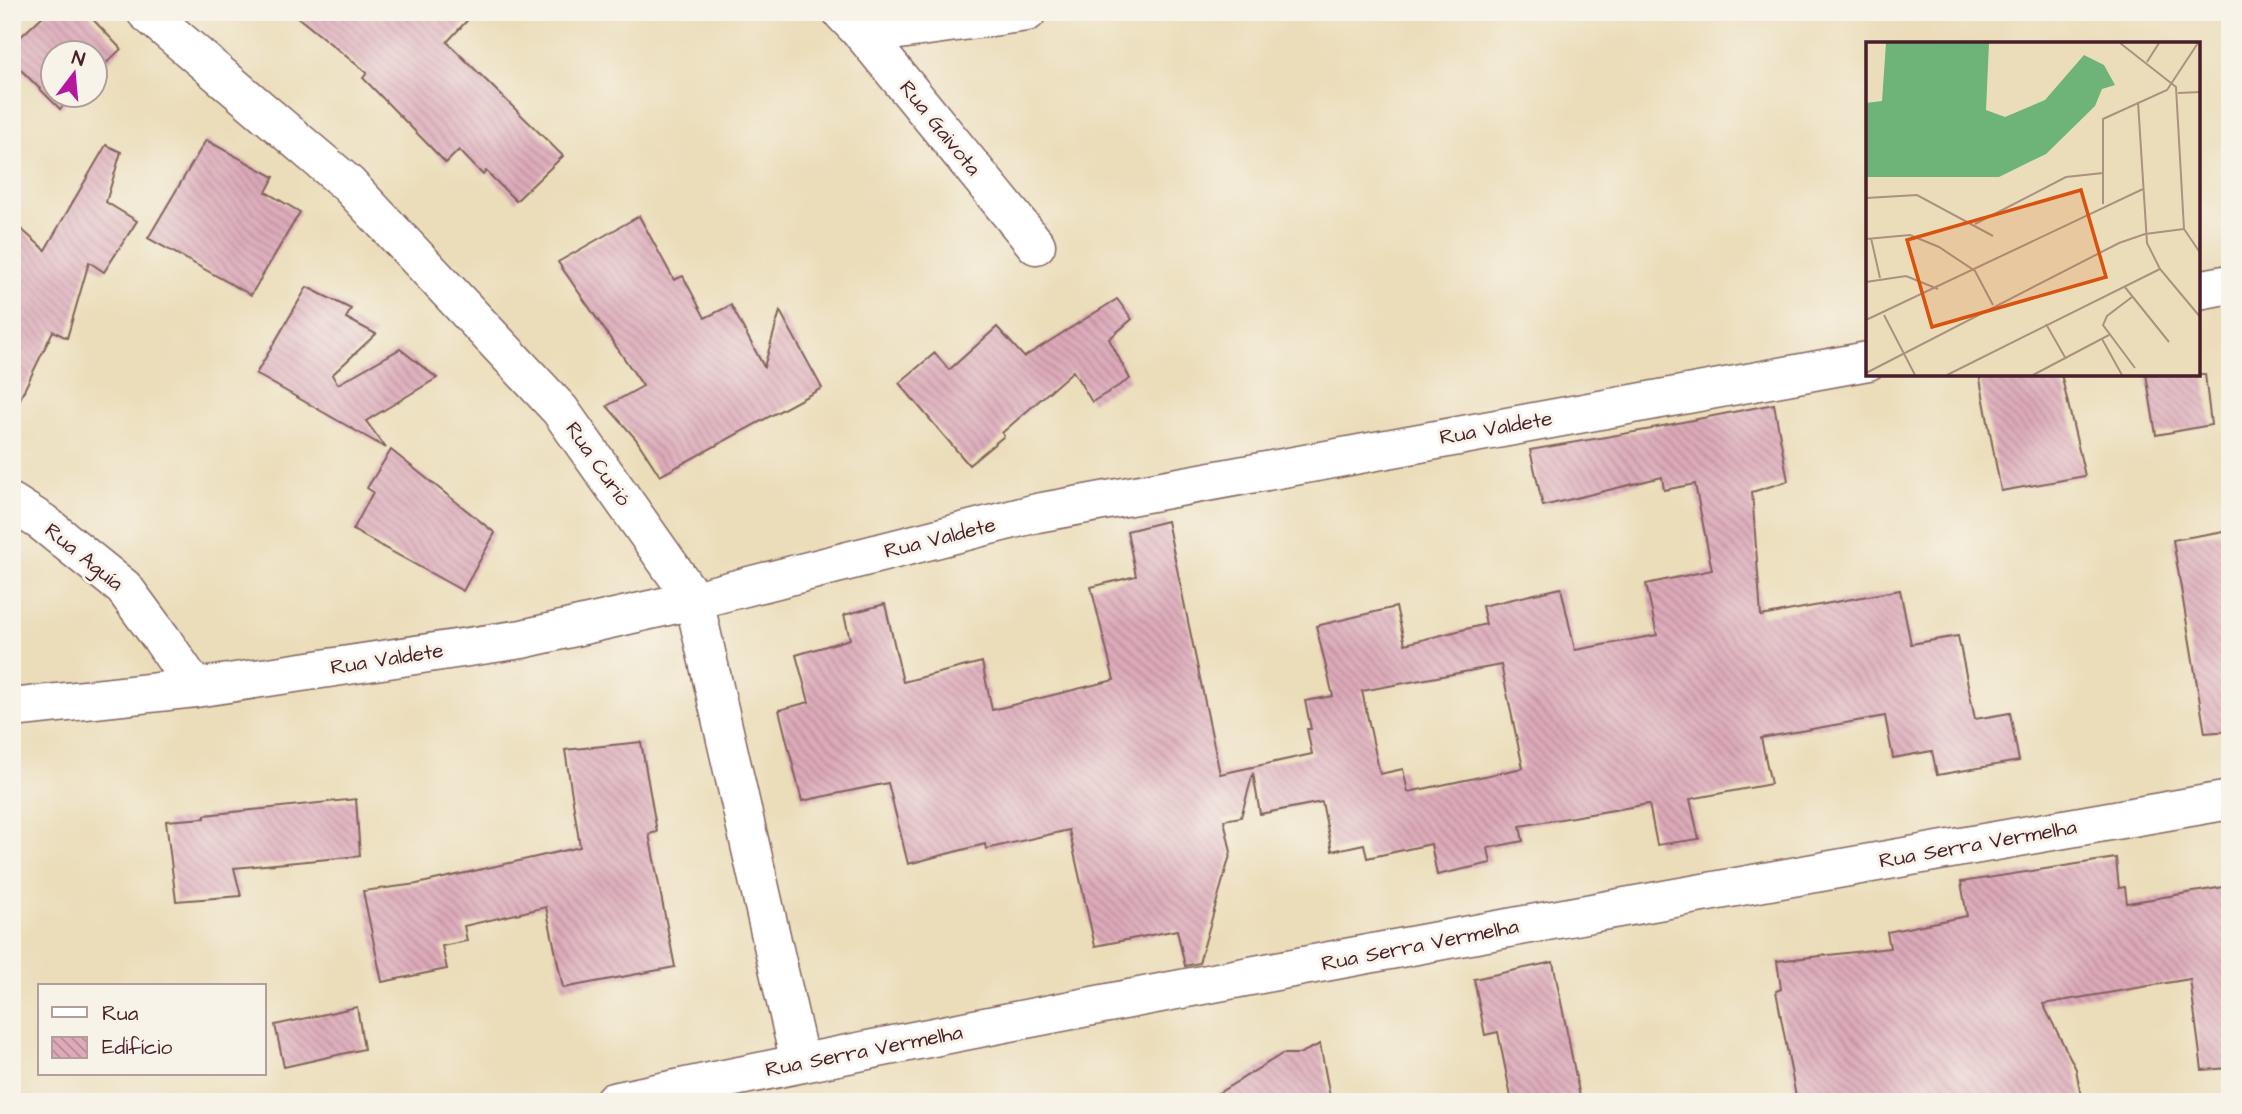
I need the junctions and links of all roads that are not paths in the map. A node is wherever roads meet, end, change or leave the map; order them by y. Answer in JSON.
{"nodes":[{"id":1,"x":146,"y":12,"type":"edge"},
{"id":2,"x":1027,"y":12,"type":"edge"},
{"id":3,"x":853,"y":24,"type":"edge"},
{"id":4,"x":1036,"y":245,"type":"dead end"},
{"id":5,"x":2230,"y":284,"type":"edge"},
{"id":6,"x":2200,"y":290,"type":"edge"},
{"id":7,"x":1866,"y":361,"type":"edge"},
{"id":8,"x":12,"y":503,"type":"edge"},
{"id":9,"x":694,"y":600,"type":"junction"},
{"id":10,"x":195,"y":688,"type":"junction"},
{"id":11,"x":12,"y":708,"type":"edge"},
{"id":12,"x":2230,"y":800,"type":"edge"},
{"id":13,"x":800,"y":1063,"type":"junction"},
{"id":14,"x":613,"y":1102,"type":"edge"}],
"edges":[{"from":1,"to":9,"type":"street","name":"Rua Curió"},
{"from":2,"to":3,"type":"street"},
{"from":3,"to":4,"type":"street","name":"Rua Gaivota"},
{"from":5,"to":6,"type":"street"},
{"from":7,"to":9,"type":"street","name":"Rua Valdete"},
{"from":8,"to":10,"type":"street","name":"Rua Aguía"},
{"from":9,"to":10,"type":"street","name":"Rua Valdete"},
{"from":9,"to":13,"type":"street","name":"Rua Curió"},
{"from":10,"to":11,"type":"street","name":"Rua Valdete"},
{"from":12,"to":13,"type":"street","name":"Rua Serra Vermelha"},
{"from":13,"to":14,"type":"street","name":"Rua Serra Vermelha"}]}
